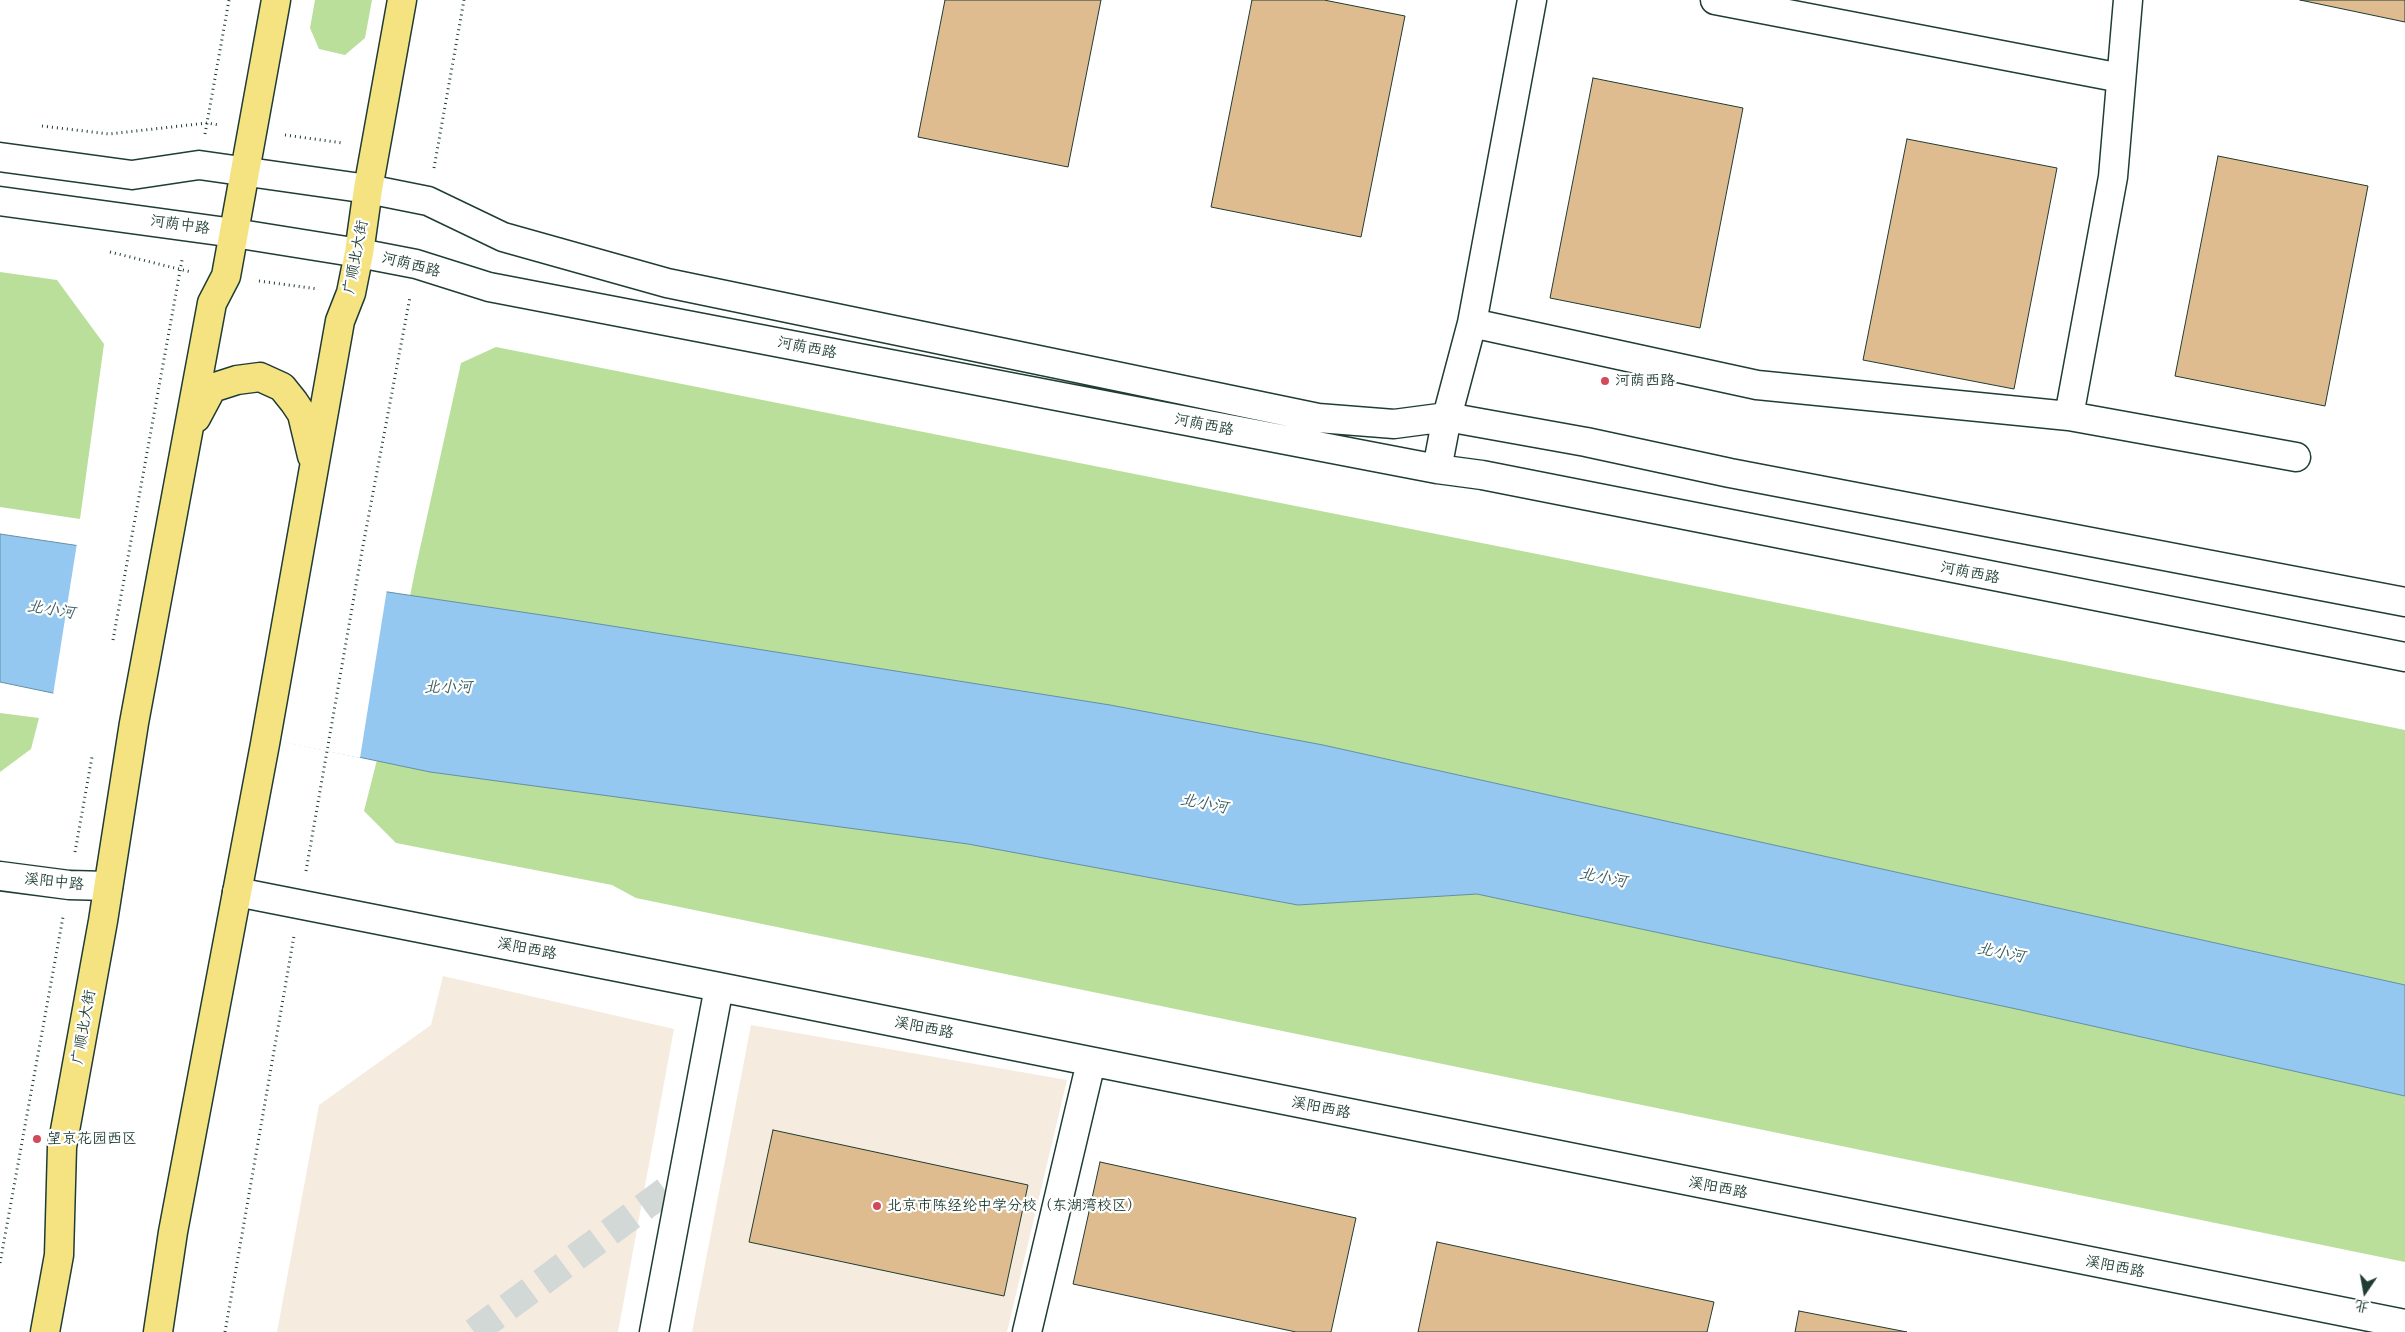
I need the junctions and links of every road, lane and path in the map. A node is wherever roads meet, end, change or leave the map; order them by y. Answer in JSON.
{"nodes":[{"id":1,"x":276,"y":0,"type":"edge"},
{"id":2,"x":402,"y":0,"type":"edge"},
{"id":3,"x":1532,"y":0,"type":"edge"},
{"id":4,"x":1715,"y":0,"type":"edge"},
{"id":5,"x":2128,"y":0,"type":"edge"},
{"id":6,"x":2121,"y":78,"type":"junction"},
{"id":7,"x":0,"y":157,"type":"edge"},
{"id":8,"x":245,"y":170,"type":"junction"},
{"id":9,"x":368,"y":189,"type":"junction"},
{"id":10,"x":0,"y":201,"type":"edge"},
{"id":11,"x":234,"y":233,"type":"junction"},
{"id":12,"x":108,"y":252,"type":"dead end"},
{"id":13,"x":359,"y":253,"type":"junction"},
{"id":14,"x":226,"y":276,"type":"junction"},
{"id":15,"x":351,"y":293,"type":"junction"},
{"id":16,"x":1472,"y":323,"type":"junction"},
{"id":17,"x":2069,"y":416,"type":"junction"},
{"id":18,"x":1447,"y":417,"type":"junction"},
{"id":19,"x":184,"y":445,"type":"junction"},
{"id":20,"x":2296,"y":457,"type":"dead end"},
{"id":21,"x":314,"y":467,"type":"junction"},
{"id":22,"x":1437,"y":469,"type":"junction"},
{"id":23,"x":134,"y":515,"type":"dead end"},
{"id":24,"x":362,"y":551,"type":"dead end"},
{"id":25,"x":2405,"y":602,"type":"edge"},
{"id":26,"x":111,"y":650,"type":"dead end"},
{"id":27,"x":2405,"y":657,"type":"edge"},
{"id":28,"x":93,"y":754,"type":"dead end"},
{"id":29,"x":0,"y":876,"type":"edge"},
{"id":30,"x":69,"y":885,"type":"junction"},
{"id":31,"x":108,"y":886,"type":"junction"},
{"id":32,"x":237,"y":892,"type":"junction"},
{"id":33,"x":300,"y":904,"type":"junction"},
{"id":34,"x":719,"y":986,"type":"junction"},
{"id":35,"x":1092,"y":1062,"type":"junction"},
{"id":36,"x":0,"y":1263,"type":"edge"},
{"id":37,"x":2393,"y":1326,"type":"edge"},
{"id":38,"x":45,"y":1332,"type":"edge"},
{"id":39,"x":158,"y":1332,"type":"edge"},
{"id":40,"x":225,"y":1332,"type":"edge"},
{"id":41,"x":654,"y":1332,"type":"edge"},
{"id":42,"x":1027,"y":1332,"type":"edge"}],
"edges":[{"from":1,"to":8,"type":"main road"},
{"from":2,"to":9,"type":"main road","name":"广顺北大街"},
{"from":3,"to":16,"type":"street"},
{"from":4,"to":6,"type":"street"},
{"from":5,"to":6,"type":"street"},
{"from":6,"to":17,"type":"street"},
{"from":7,"to":8,"type":"street"},
{"from":8,"to":9,"type":"street","name":"河荫西路"},
{"from":8,"to":11,"type":"main road"},
{"from":9,"to":13,"type":"main road","name":"广顺北大街"},
{"from":9,"to":18,"type":"street","name":"河荫西路"},
{"from":10,"to":11,"type":"street","name":"河荫中路"},
{"from":11,"to":13,"type":"street","name":"河荫中路"},
{"from":11,"to":14,"type":"main road"},
{"from":12,"to":14,"type":"path"},
{"from":13,"to":15,"type":"main road","name":"广顺北大街"},
{"from":13,"to":22,"type":"street","name":"河荫西路"},
{"from":14,"to":15,"type":"path"},
{"from":14,"to":19,"type":"main road"},
{"from":15,"to":21,"type":"main road","name":"广顺北大街"},
{"from":16,"to":17,"type":"street"},
{"from":16,"to":18,"type":"street"},
{"from":17,"to":20,"type":"street"},
{"from":18,"to":22,"type":"street"},
{"from":18,"to":25,"type":"street","name":"河荫西路"},
{"from":19,"to":21,"type":"main road"},
{"from":19,"to":31,"type":"main road","name":"广顺北大街"},
{"from":21,"to":32,"type":"main road","name":"广顺北大街"},
{"from":22,"to":27,"type":"street","name":"河荫西路"},
{"from":23,"to":26,"type":"path"},
{"from":24,"to":33,"type":"path"},
{"from":28,"to":30,"type":"path"},
{"from":29,"to":30,"type":"street","name":"溪阳中路"},
{"from":30,"to":31,"type":"street","name":"溪阳中路"},
{"from":30,"to":36,"type":"path"},
{"from":31,"to":38,"type":"main road","name":"广顺北大街"},
{"from":32,"to":33,"type":"street","name":"溪阳西路"},
{"from":32,"to":39,"type":"main road"},
{"from":33,"to":34,"type":"street","name":"溪阳西路"},
{"from":33,"to":40,"type":"path"},
{"from":34,"to":35,"type":"street","name":"溪阳西路"},
{"from":34,"to":41,"type":"street"},
{"from":35,"to":37,"type":"street","name":"溪阳西路"},
{"from":35,"to":42,"type":"street"}]}
